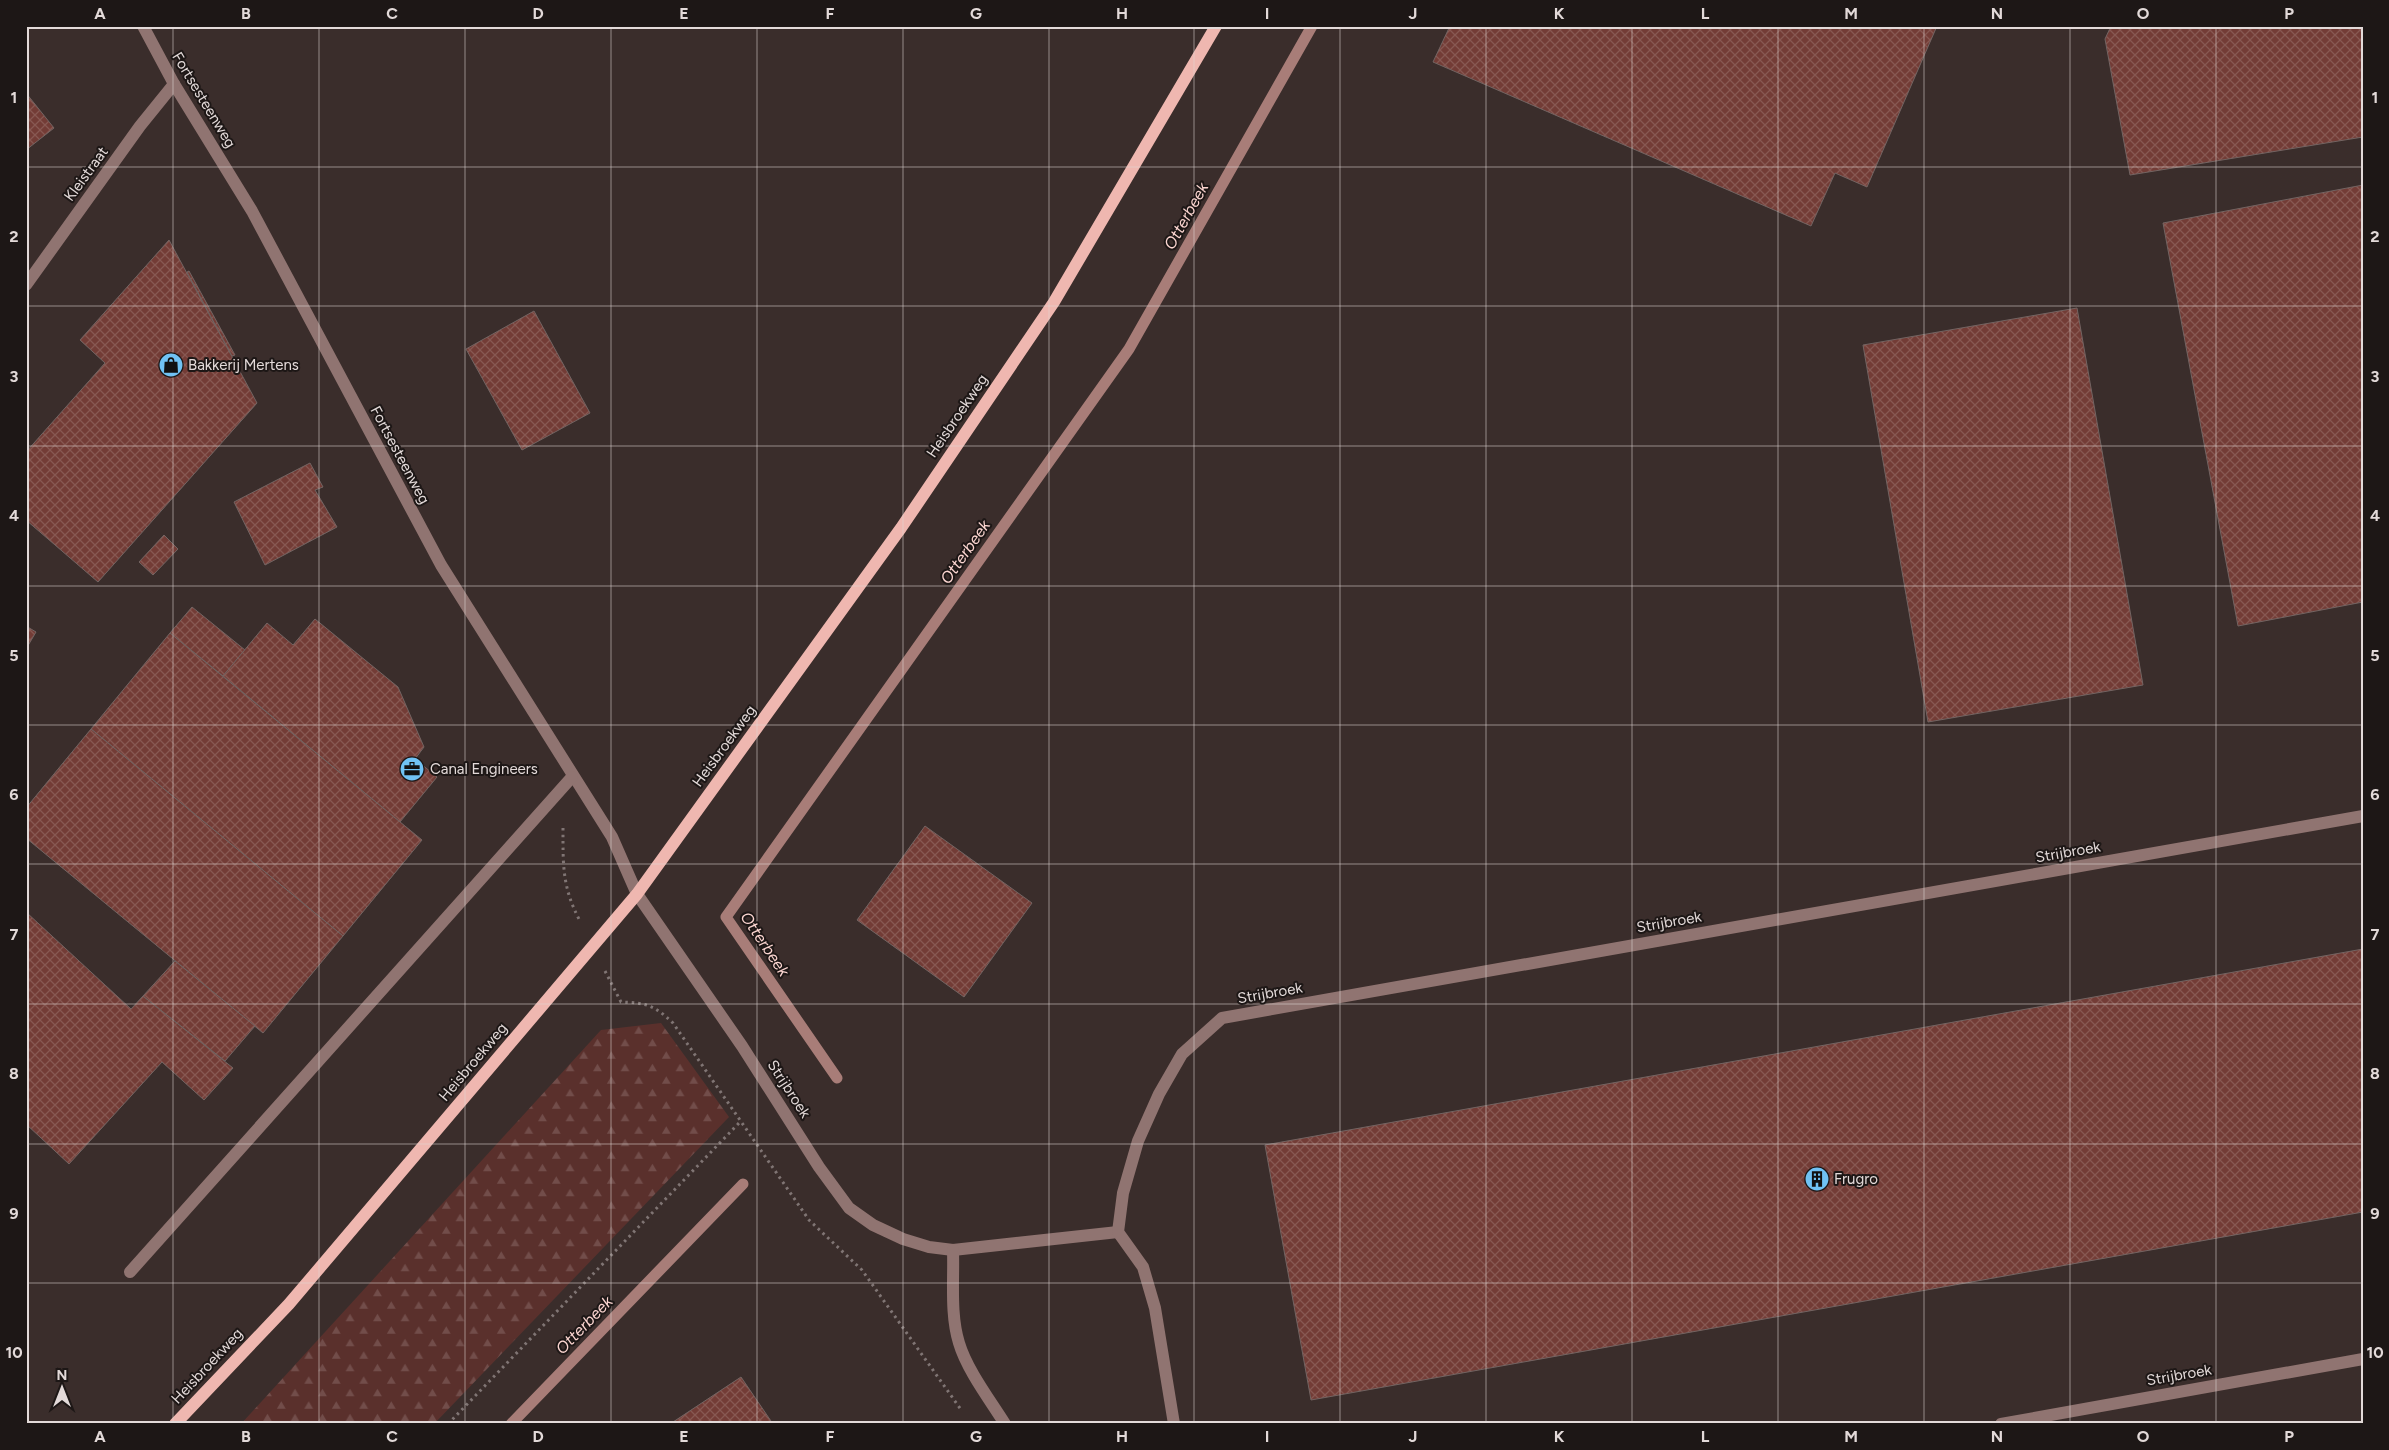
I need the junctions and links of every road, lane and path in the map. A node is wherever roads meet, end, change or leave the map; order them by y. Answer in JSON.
{"nodes":[{"id":1,"x":143,"y":26,"type":"edge"},
{"id":2,"x":1216,"y":26,"type":"edge"},
{"id":3,"x":174,"y":84,"type":"junction"},
{"id":4,"x":26,"y":285,"type":"edge"},
{"id":5,"x":572,"y":777,"type":"junction"},
{"id":6,"x":2363,"y":816,"type":"edge"},
{"id":7,"x":564,"y":819,"type":"dead end"},
{"id":8,"x":637,"y":894,"type":"junction"},
{"id":9,"x":592,"y":946,"type":"junction"},
{"id":10,"x":740,"y":1122,"type":"junction"},
{"id":11,"x":1118,"y":1232,"type":"junction"},
{"id":12,"x":953,"y":1250,"type":"junction"},
{"id":13,"x":130,"y":1272,"type":"dead end"},
{"id":14,"x":2363,"y":1359,"type":"edge"},
{"id":15,"x":965,"y":1416,"type":"dead end"},
{"id":16,"x":175,"y":1424,"type":"edge"},
{"id":17,"x":448,"y":1424,"type":"edge"},
{"id":18,"x":1005,"y":1424,"type":"edge"},
{"id":19,"x":1174,"y":1424,"type":"edge"},
{"id":20,"x":2000,"y":1424,"type":"edge"}],
"edges":[{"from":1,"to":3,"type":"street","name":"Fortsesteenweg"},
{"from":2,"to":8,"type":"main road","name":"Heisbroekweg"},
{"from":3,"to":4,"type":"street","name":"Kleistraat"},
{"from":3,"to":5,"type":"street","name":"Fortsesteenweg"},
{"from":5,"to":8,"type":"street","name":"Fortsesteenweg"},
{"from":5,"to":13,"type":"street"},
{"from":6,"to":11,"type":"street","name":"Strijbroek"},
{"from":7,"to":9,"type":"path"},
{"from":8,"to":9,"type":"main road","name":"Heisbroekweg"},
{"from":8,"to":12,"type":"street","name":"Strijbroek"},
{"from":9,"to":10,"type":"path"},
{"from":9,"to":16,"type":"main road","name":"Heisbroekweg"},
{"from":10,"to":15,"type":"path"},
{"from":10,"to":17,"type":"path"},
{"from":11,"to":12,"type":"street","name":"Strijbroek"},
{"from":11,"to":19,"type":"street"},
{"from":12,"to":18,"type":"street"},
{"from":14,"to":20,"type":"street","name":"Strijbroek"}]}
